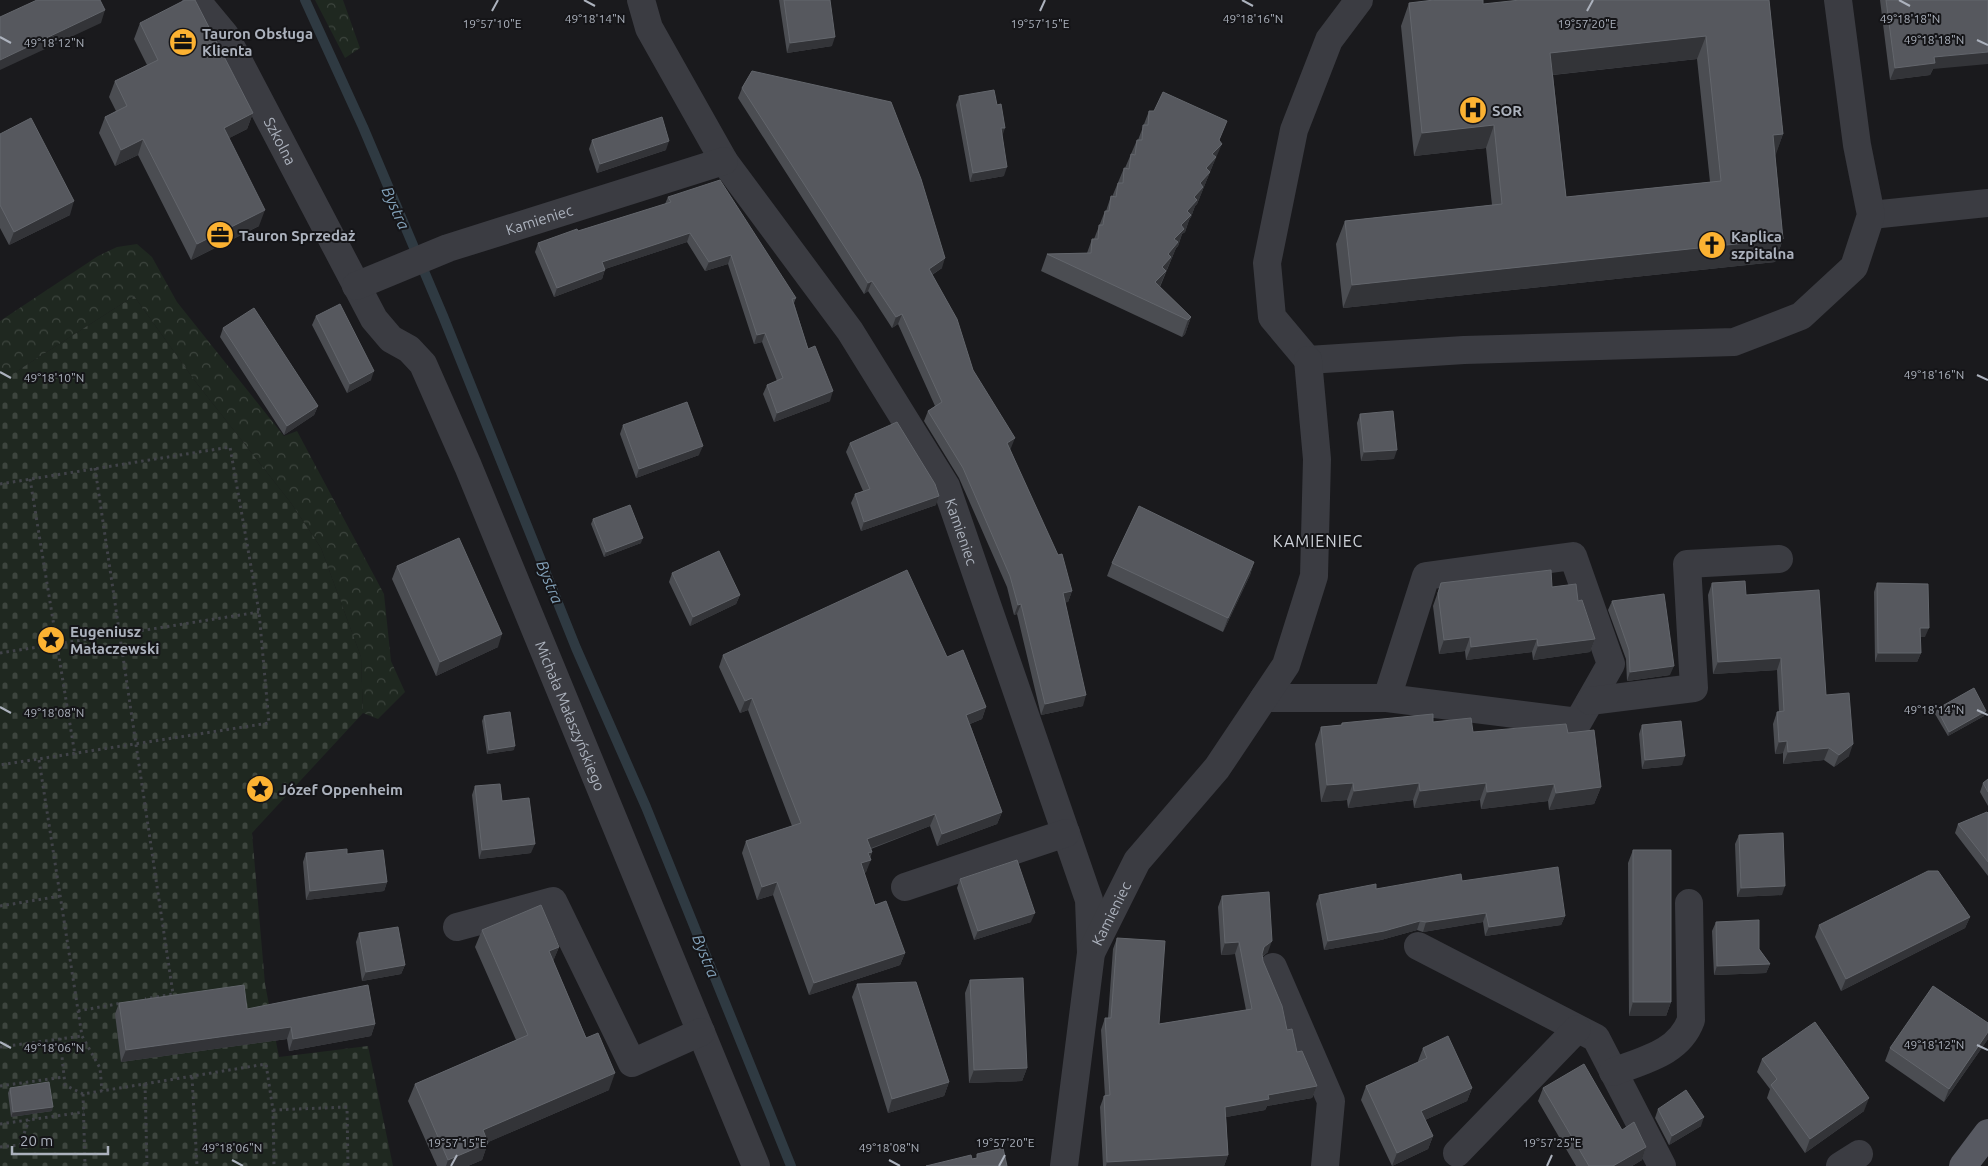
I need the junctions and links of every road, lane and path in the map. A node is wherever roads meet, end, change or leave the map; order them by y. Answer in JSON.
{"nodes":[{"id":1,"x":196,"y":0,"type":"edge"},
{"id":2,"x":641,"y":0,"type":"edge"},
{"id":3,"x":1358,"y":0,"type":"edge"},
{"id":4,"x":1838,"y":0,"type":"edge"},
{"id":5,"x":724,"y":161,"type":"junction"},
{"id":6,"x":1988,"y":203,"type":"edge"},
{"id":7,"x":1871,"y":215,"type":"junction"},
{"id":8,"x":356,"y":286,"type":"junction"},
{"id":9,"x":1308,"y":360,"type":"junction"},
{"id":10,"x":95,"y":468,"type":"junction"},
{"id":11,"x":30,"y":479,"type":"junction"},
{"id":12,"x":0,"y":484,"type":"edge"},
{"id":13,"x":1779,"y":559,"type":"dead end"},
{"id":14,"x":259,"y":612,"type":"junction"},
{"id":15,"x":118,"y":635,"type":"junction"},
{"id":16,"x":57,"y":645,"type":"junction"},
{"id":17,"x":0,"y":653,"type":"edge"},
{"id":18,"x":1264,"y":698,"type":"junction"},
{"id":19,"x":1387,"y":698,"type":"junction"},
{"id":20,"x":1590,"y":702,"type":"junction"},
{"id":21,"x":136,"y":744,"type":"junction"},
{"id":22,"x":75,"y":754,"type":"junction"},
{"id":23,"x":39,"y":760,"type":"junction"},
{"id":24,"x":0,"y":765,"type":"edge"},
{"id":25,"x":1066,"y":833,"type":"junction"},
{"id":26,"x":905,"y":887,"type":"dead end"},
{"id":27,"x":61,"y":896,"type":"junction"},
{"id":28,"x":1689,"y":904,"type":"dead end"},
{"id":29,"x":0,"y":906,"type":"edge"},
{"id":30,"x":458,"y":927,"type":"dead end"},
{"id":31,"x":1418,"y":946,"type":"dead end"},
{"id":32,"x":1091,"y":953,"type":"junction"},
{"id":33,"x":1274,"y":967,"type":"dead end"},
{"id":34,"x":135,"y":1001,"type":"edge"},
{"id":35,"x":126,"y":1002,"type":"edge"},
{"id":36,"x":78,"y":1011,"type":"junction"},
{"id":37,"x":1577,"y":1029,"type":"junction"},
{"id":38,"x":701,"y":1032,"type":"junction"},
{"id":39,"x":82,"y":1036,"type":"junction"},
{"id":40,"x":60,"y":1038,"type":"junction"},
{"id":41,"x":0,"y":1047,"type":"edge"},
{"id":42,"x":1613,"y":1072,"type":"junction"},
{"id":43,"x":64,"y":1076,"type":"junction"},
{"id":44,"x":192,"y":1076,"type":"junction"},
{"id":45,"x":145,"y":1084,"type":"junction"},
{"id":46,"x":0,"y":1086,"type":"edge"},
{"id":47,"x":102,"y":1091,"type":"junction"},
{"id":48,"x":84,"y":1094,"type":"junction"},
{"id":49,"x":273,"y":1110,"type":"junction"},
{"id":50,"x":84,"y":1112,"type":"junction"},
{"id":51,"x":29,"y":1120,"type":"junction"},
{"id":52,"x":0,"y":1124,"type":"edge"},
{"id":53,"x":1988,"y":1133,"type":"edge"},
{"id":54,"x":0,"y":1147,"type":"edge"},
{"id":55,"x":1457,"y":1153,"type":"dead end"},
{"id":56,"x":85,"y":1166,"type":"edge"},
{"id":57,"x":147,"y":1166,"type":"edge"},
{"id":58,"x":197,"y":1166,"type":"edge"},
{"id":59,"x":274,"y":1166,"type":"edge"},
{"id":60,"x":348,"y":1166,"type":"edge"},
{"id":61,"x":756,"y":1166,"type":"edge"},
{"id":62,"x":1064,"y":1166,"type":"edge"},
{"id":63,"x":1325,"y":1166,"type":"edge"},
{"id":64,"x":1662,"y":1166,"type":"edge"},
{"id":65,"x":1963,"y":1166,"type":"edge"}],
"edges":[{"from":1,"to":8,"type":"street","name":"Szkolna"},
{"from":2,"to":5,"type":"street","name":"Kamieniec"},
{"from":3,"to":9,"type":"street"},
{"from":4,"to":7,"type":"street"},
{"from":5,"to":8,"type":"street","name":"Kamieniec"},
{"from":5,"to":25,"type":"street","name":"Kamieniec"},
{"from":6,"to":7,"type":"street"},
{"from":7,"to":9,"type":"street"},
{"from":8,"to":38,"type":"street","name":"Michała Małaszyńskiego"},
{"from":9,"to":18,"type":"street","name":"Kamieniec"},
{"from":10,"to":11,"type":"path"},
{"from":10,"to":14,"type":"path"},
{"from":10,"to":15,"type":"path"},
{"from":11,"to":12,"type":"path"},
{"from":11,"to":16,"type":"path"},
{"from":13,"to":20,"type":"street"},
{"from":14,"to":15,"type":"path"},
{"from":14,"to":21,"type":"path"},
{"from":15,"to":16,"type":"path"},
{"from":15,"to":21,"type":"path"},
{"from":16,"to":17,"type":"path"},
{"from":16,"to":22,"type":"path"},
{"from":18,"to":19,"type":"street"},
{"from":18,"to":32,"type":"street","name":"Kamieniec"},
{"from":19,"to":20,"type":"street"},
{"from":19,"to":20,"type":"street"},
{"from":21,"to":22,"type":"path"},
{"from":21,"to":34,"type":"path"},
{"from":22,"to":23,"type":"path"},
{"from":23,"to":24,"type":"path"},
{"from":23,"to":27,"type":"path"},
{"from":25,"to":26,"type":"street"},
{"from":25,"to":32,"type":"street","name":"Kamieniec"},
{"from":27,"to":29,"type":"path"},
{"from":27,"to":36,"type":"path"},
{"from":28,"to":42,"type":"street"},
{"from":30,"to":38,"type":"street"},
{"from":31,"to":37,"type":"street"},
{"from":32,"to":62,"type":"street","name":"Kamieniec"},
{"from":33,"to":63,"type":"street"},
{"from":35,"to":36,"type":"path"},
{"from":36,"to":39,"type":"path"},
{"from":37,"to":42,"type":"street"},
{"from":37,"to":55,"type":"street"},
{"from":38,"to":61,"type":"street","name":"Michała Małaszyńskiego"},
{"from":39,"to":40,"type":"path"},
{"from":39,"to":47,"type":"path"},
{"from":40,"to":41,"type":"path"},
{"from":40,"to":43,"type":"path"},
{"from":42,"to":64,"type":"street"},
{"from":43,"to":46,"type":"path"},
{"from":43,"to":48,"type":"path"},
{"from":44,"to":45,"type":"path"},
{"from":44,"to":49,"type":"path"},
{"from":44,"to":58,"type":"path"},
{"from":45,"to":47,"type":"path"},
{"from":45,"to":57,"type":"path"},
{"from":47,"to":48,"type":"path"},
{"from":48,"to":50,"type":"path"},
{"from":49,"to":59,"type":"path"},
{"from":49,"to":60,"type":"path"},
{"from":50,"to":51,"type":"path"},
{"from":50,"to":56,"type":"path"},
{"from":51,"to":52,"type":"path"},
{"from":51,"to":54,"type":"path"},
{"from":53,"to":65,"type":"main road"}]}
